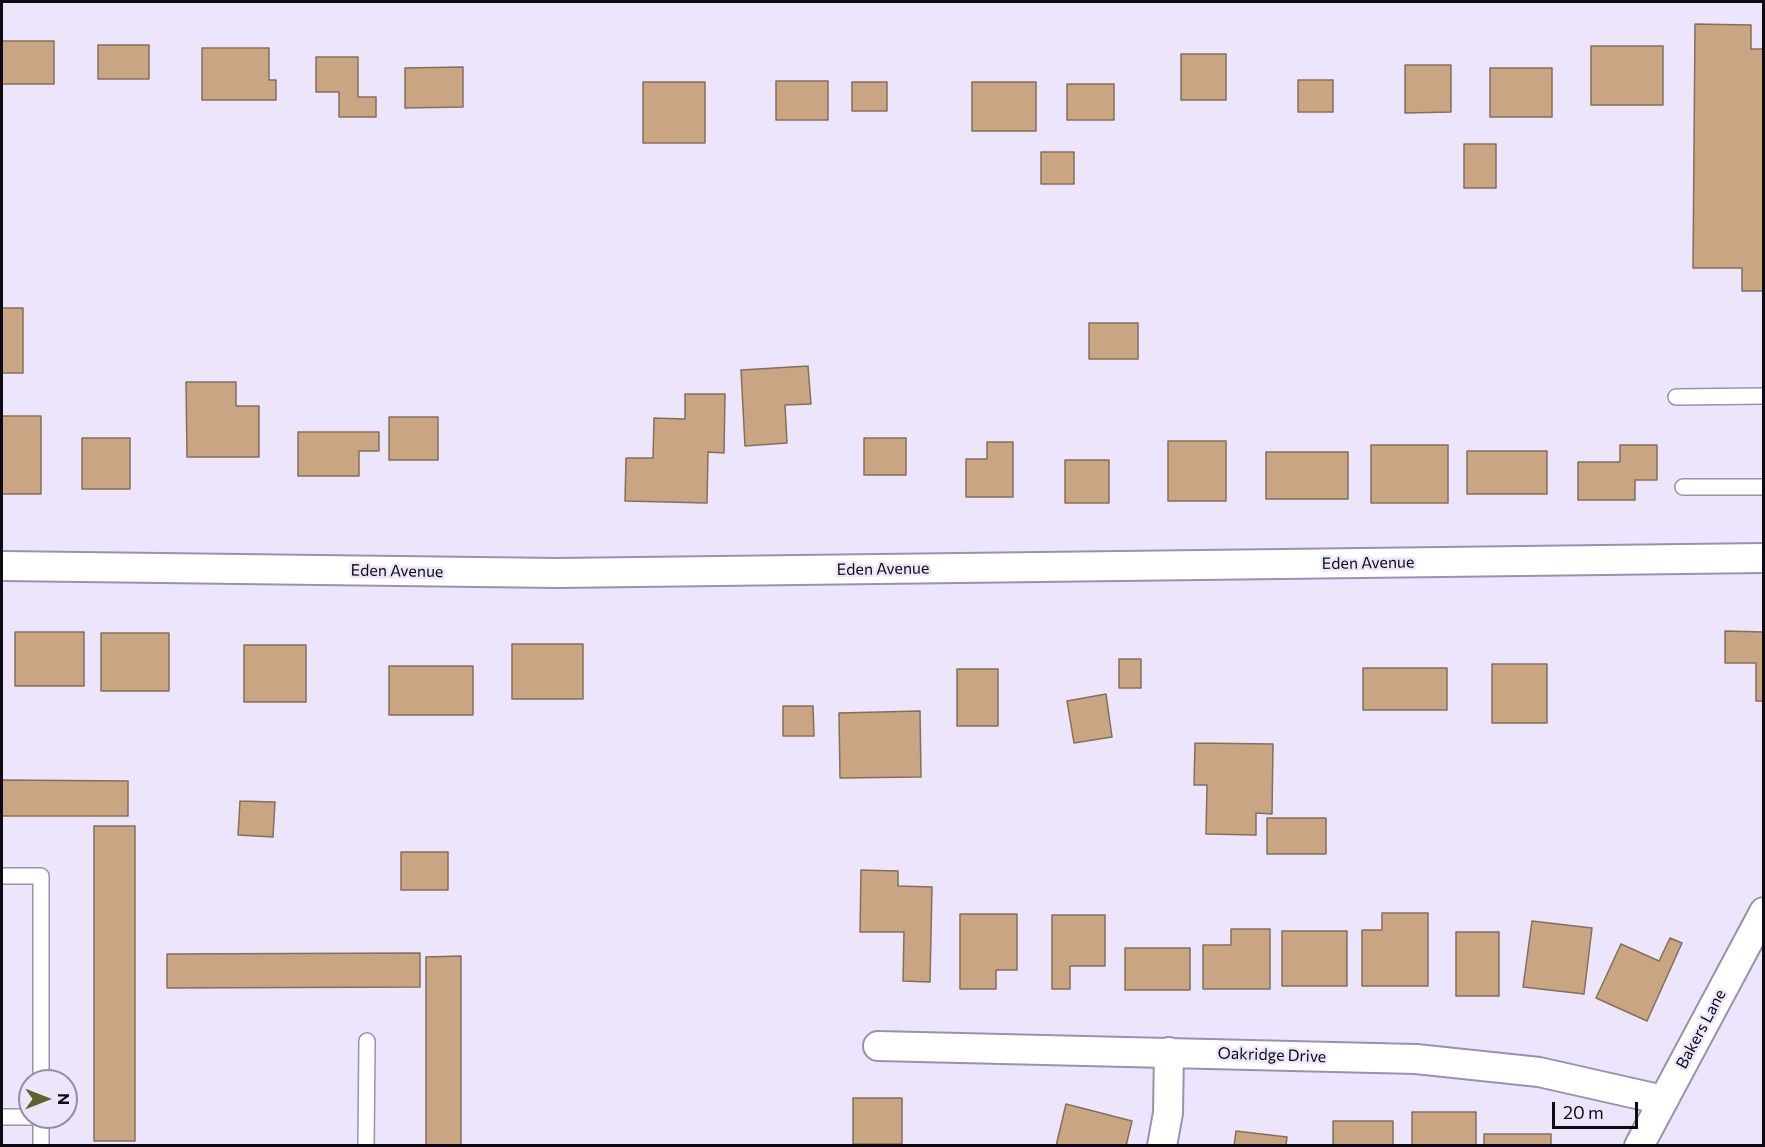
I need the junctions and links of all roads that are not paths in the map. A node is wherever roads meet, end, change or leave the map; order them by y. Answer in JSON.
{"nodes":[{"id":1,"x":1764,"y":396,"type":"edge"},
{"id":2,"x":1676,"y":397,"type":"dead end"},
{"id":3,"x":1683,"y":487,"type":"dead end"},
{"id":4,"x":1764,"y":488,"type":"edge"},
{"id":5,"x":1764,"y":558,"type":"edge"},
{"id":6,"x":2,"y":566,"type":"edge"},
{"id":7,"x":2,"y":876,"type":"edge"},
{"id":8,"x":1764,"y":912,"type":"edge"},
{"id":9,"x":367,"y":1041,"type":"dead end"},
{"id":10,"x":878,"y":1046,"type":"dead end"},
{"id":11,"x":1169,"y":1052,"type":"junction"},
{"id":12,"x":41,"y":1069,"type":"edge"},
{"id":13,"x":1663,"y":1100,"type":"junction"},
{"id":14,"x":2,"y":1117,"type":"edge"},
{"id":15,"x":18,"y":1117,"type":"edge"},
{"id":16,"x":41,"y":1129,"type":"edge"},
{"id":17,"x":41,"y":1146,"type":"edge"},
{"id":18,"x":366,"y":1146,"type":"edge"},
{"id":19,"x":1162,"y":1146,"type":"edge"},
{"id":20,"x":1639,"y":1146,"type":"edge"}],
"edges":[{"from":1,"to":2,"type":"lane"},
{"from":3,"to":4,"type":"lane"},
{"from":5,"to":6,"type":"street","name":"Eden Avenue"},
{"from":7,"to":12,"type":"lane"},
{"from":8,"to":13,"type":"street","name":"Bakers Lane"},
{"from":9,"to":18,"type":"lane"},
{"from":10,"to":11,"type":"street","name":"Oakridge Drive"},
{"from":11,"to":13,"type":"street","name":"Oakridge Drive"},
{"from":11,"to":19,"type":"street"},
{"from":13,"to":20,"type":"street","name":"Bakers Lane"},
{"from":14,"to":15,"type":"lane"},
{"from":16,"to":17,"type":"lane"}]}
